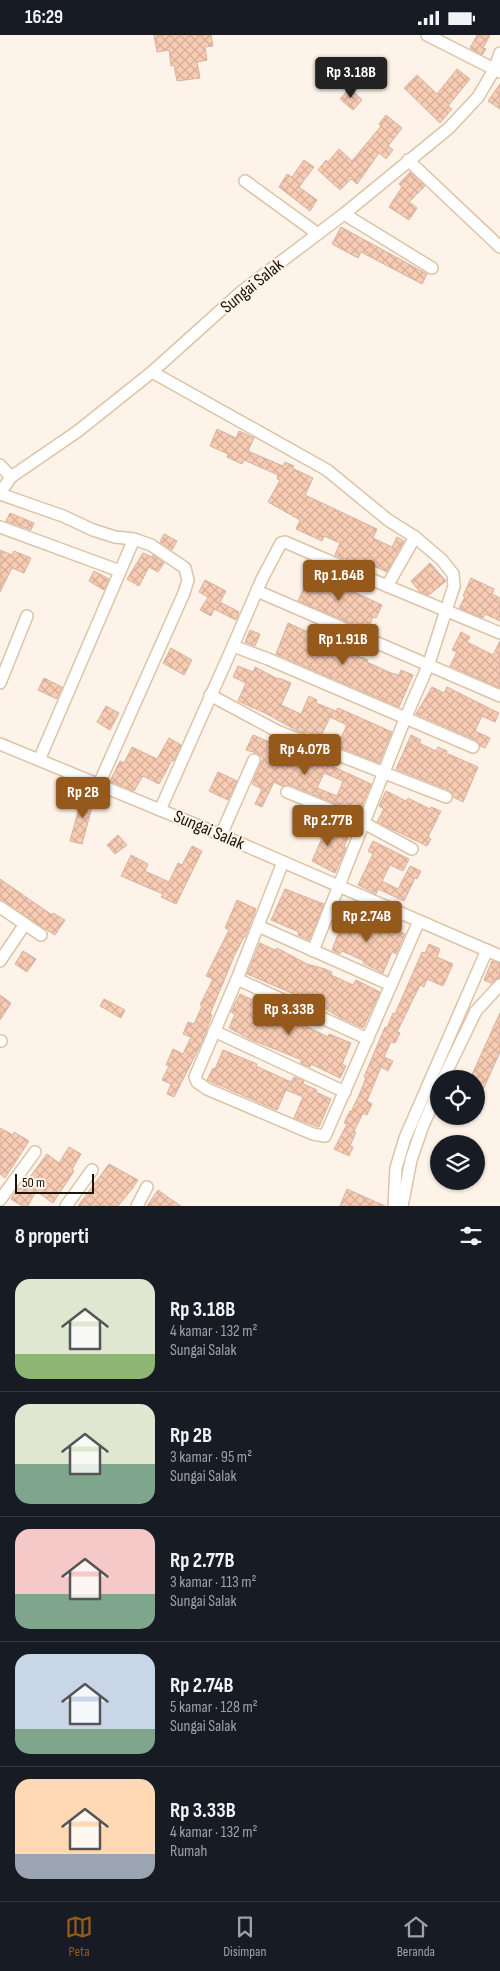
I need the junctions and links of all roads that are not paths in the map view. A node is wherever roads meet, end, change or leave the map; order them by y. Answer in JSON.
{"nodes":[{"id":1,"x":427,"y":35,"type":"edge"},
{"id":2,"x":500,"y":53,"type":"edge"},
{"id":3,"x":497,"y":71,"type":"edge"},
{"id":4,"x":408,"y":161,"type":"junction"},
{"id":5,"x":245,"y":181,"type":"dead end"},
{"id":6,"x":344,"y":214,"type":"junction"},
{"id":7,"x":318,"y":235,"type":"junction"},
{"id":8,"x":500,"y":247,"type":"edge"},
{"id":9,"x":432,"y":268,"type":"dead end"},
{"id":10,"x":152,"y":372,"type":"junction"},
{"id":11,"x":0,"y":465,"type":"edge"},
{"id":12,"x":12,"y":477,"type":"junction"},
{"id":13,"x":0,"y":494,"type":"edge"},
{"id":14,"x":0,"y":527,"type":"edge"},
{"id":15,"x":415,"y":537,"type":"junction"},
{"id":16,"x":134,"y":539,"type":"junction"},
{"id":17,"x":120,"y":571,"type":"junction"},
{"id":18,"x":387,"y":586,"type":"junction"},
{"id":19,"x":256,"y":591,"type":"junction"},
{"id":20,"x":446,"y":611,"type":"junction"},
{"id":21,"x":27,"y":616,"type":"dead end"},
{"id":22,"x":500,"y":633,"type":"edge"},
{"id":23,"x":233,"y":646,"type":"junction"},
{"id":24,"x":428,"y":666,"type":"junction"},
{"id":25,"x":0,"y":683,"type":"edge"},
{"id":26,"x":210,"y":695,"type":"junction"},
{"id":27,"x":500,"y":696,"type":"edge"},
{"id":28,"x":404,"y":719,"type":"junction"},
{"id":29,"x":0,"y":743,"type":"edge"},
{"id":30,"x":473,"y":747,"type":"dead end"},
{"id":31,"x":39,"y":759,"type":"junction"},
{"id":32,"x":254,"y":760,"type":"dead end"},
{"id":33,"x":384,"y":771,"type":"junction"},
{"id":34,"x":99,"y":785,"type":"junction"},
{"id":35,"x":287,"y":792,"type":"dead end"},
{"id":36,"x":446,"y":797,"type":"dead end"},
{"id":37,"x":160,"y":810,"type":"junction"},
{"id":38,"x":364,"y":823,"type":"junction"},
{"id":39,"x":221,"y":835,"type":"junction"},
{"id":40,"x":412,"y":849,"type":"dead end"},
{"id":41,"x":283,"y":862,"type":"junction"},
{"id":42,"x":339,"y":886,"type":"junction"},
{"id":43,"x":0,"y":907,"type":"edge"},
{"id":44,"x":419,"y":921,"type":"junction"},
{"id":45,"x":25,"y":924,"type":"junction"},
{"id":46,"x":258,"y":926,"type":"junction"},
{"id":47,"x":41,"y":935,"type":"dead end"},
{"id":48,"x":487,"y":950,"type":"junction"},
{"id":49,"x":313,"y":951,"type":"junction"},
{"id":50,"x":500,"y":956,"type":"edge"},
{"id":51,"x":0,"y":961,"type":"edge"},
{"id":52,"x":237,"y":979,"type":"junction"},
{"id":53,"x":392,"y":985,"type":"junction"},
{"id":54,"x":500,"y":985,"type":"edge"},
{"id":55,"x":214,"y":1031,"type":"junction"},
{"id":56,"x":368,"y":1039,"type":"junction"},
{"id":57,"x":447,"y":1070,"type":"edge"},
{"id":58,"x":345,"y":1092,"type":"junction"},
{"id":59,"x":430,"y":1110,"type":"edge"},
{"id":60,"x":35,"y":1152,"type":"dead end"},
{"id":61,"x":92,"y":1170,"type":"dead end"},
{"id":62,"x":147,"y":1187,"type":"dead end"},
{"id":63,"x":0,"y":1200,"type":"edge"},
{"id":64,"x":66,"y":1206,"type":"edge"},
{"id":65,"x":137,"y":1206,"type":"edge"},
{"id":66,"x":394,"y":1206,"type":"edge"},
{"id":67,"x":402,"y":1206,"type":"edge"}],
"edges":[{"from":1,"to":3,"type":"street"},
{"from":2,"to":3,"type":"street","name":"Sungai Salak"},
{"from":3,"to":4,"type":"street","name":"Sungai Salak"},
{"from":4,"to":6,"type":"street","name":"Sungai Salak"},
{"from":4,"to":8,"type":"street"},
{"from":5,"to":7,"type":"street"},
{"from":6,"to":7,"type":"street","name":"Sungai Salak"},
{"from":6,"to":9,"type":"street"},
{"from":7,"to":10,"type":"street","name":"Sungai Salak"},
{"from":10,"to":12,"type":"street","name":"Sungai Salak"},
{"from":10,"to":15,"type":"street"},
{"from":11,"to":12,"type":"street"},
{"from":12,"to":13,"type":"street","name":"Sungai Salak"},
{"from":13,"to":16,"type":"street"},
{"from":14,"to":17,"type":"street"},
{"from":15,"to":18,"type":"street"},
{"from":15,"to":20,"type":"street"},
{"from":16,"to":17,"type":"street"},
{"from":16,"to":34,"type":"street"},
{"from":17,"to":31,"type":"street"},
{"from":18,"to":19,"type":"street"},
{"from":18,"to":20,"type":"street"},
{"from":19,"to":23,"type":"street"},
{"from":19,"to":24,"type":"street"},
{"from":20,"to":22,"type":"street"},
{"from":20,"to":24,"type":"street"},
{"from":21,"to":25,"type":"street"},
{"from":23,"to":26,"type":"street"},
{"from":23,"to":28,"type":"street"},
{"from":24,"to":27,"type":"street"},
{"from":24,"to":28,"type":"street"},
{"from":26,"to":33,"type":"street"},
{"from":26,"to":37,"type":"street"},
{"from":28,"to":30,"type":"street"},
{"from":28,"to":33,"type":"street"},
{"from":29,"to":31,"type":"street","name":"Sungai Salak"},
{"from":31,"to":34,"type":"street","name":"Sungai Salak"},
{"from":32,"to":39,"type":"street"},
{"from":33,"to":36,"type":"street"},
{"from":33,"to":38,"type":"street"},
{"from":34,"to":37,"type":"street","name":"Sungai Salak"},
{"from":35,"to":38,"type":"street"},
{"from":37,"to":39,"type":"street","name":"Sungai Salak"},
{"from":38,"to":40,"type":"street"},
{"from":38,"to":42,"type":"street"},
{"from":39,"to":41,"type":"street","name":"Sungai Salak"},
{"from":41,"to":42,"type":"street","name":"Sungai Salak"},
{"from":41,"to":46,"type":"street"},
{"from":42,"to":44,"type":"street","name":"Sungai Salak"},
{"from":42,"to":49,"type":"street"},
{"from":43,"to":45,"type":"street"},
{"from":44,"to":48,"type":"street","name":"Sungai Salak"},
{"from":44,"to":53,"type":"street"},
{"from":45,"to":47,"type":"street"},
{"from":45,"to":51,"type":"street"},
{"from":46,"to":49,"type":"street"},
{"from":46,"to":52,"type":"street"},
{"from":48,"to":50,"type":"street","name":"Sungai Salak"},
{"from":48,"to":66,"type":"street"},
{"from":49,"to":53,"type":"street"},
{"from":52,"to":55,"type":"street"},
{"from":52,"to":56,"type":"street"},
{"from":53,"to":56,"type":"street"},
{"from":54,"to":57,"type":"street"},
{"from":55,"to":58,"type":"street"},
{"from":55,"to":58,"type":"street"},
{"from":56,"to":58,"type":"street"},
{"from":59,"to":67,"type":"street"},
{"from":60,"to":63,"type":"street"},
{"from":61,"to":64,"type":"street"},
{"from":62,"to":65,"type":"street"}]}
